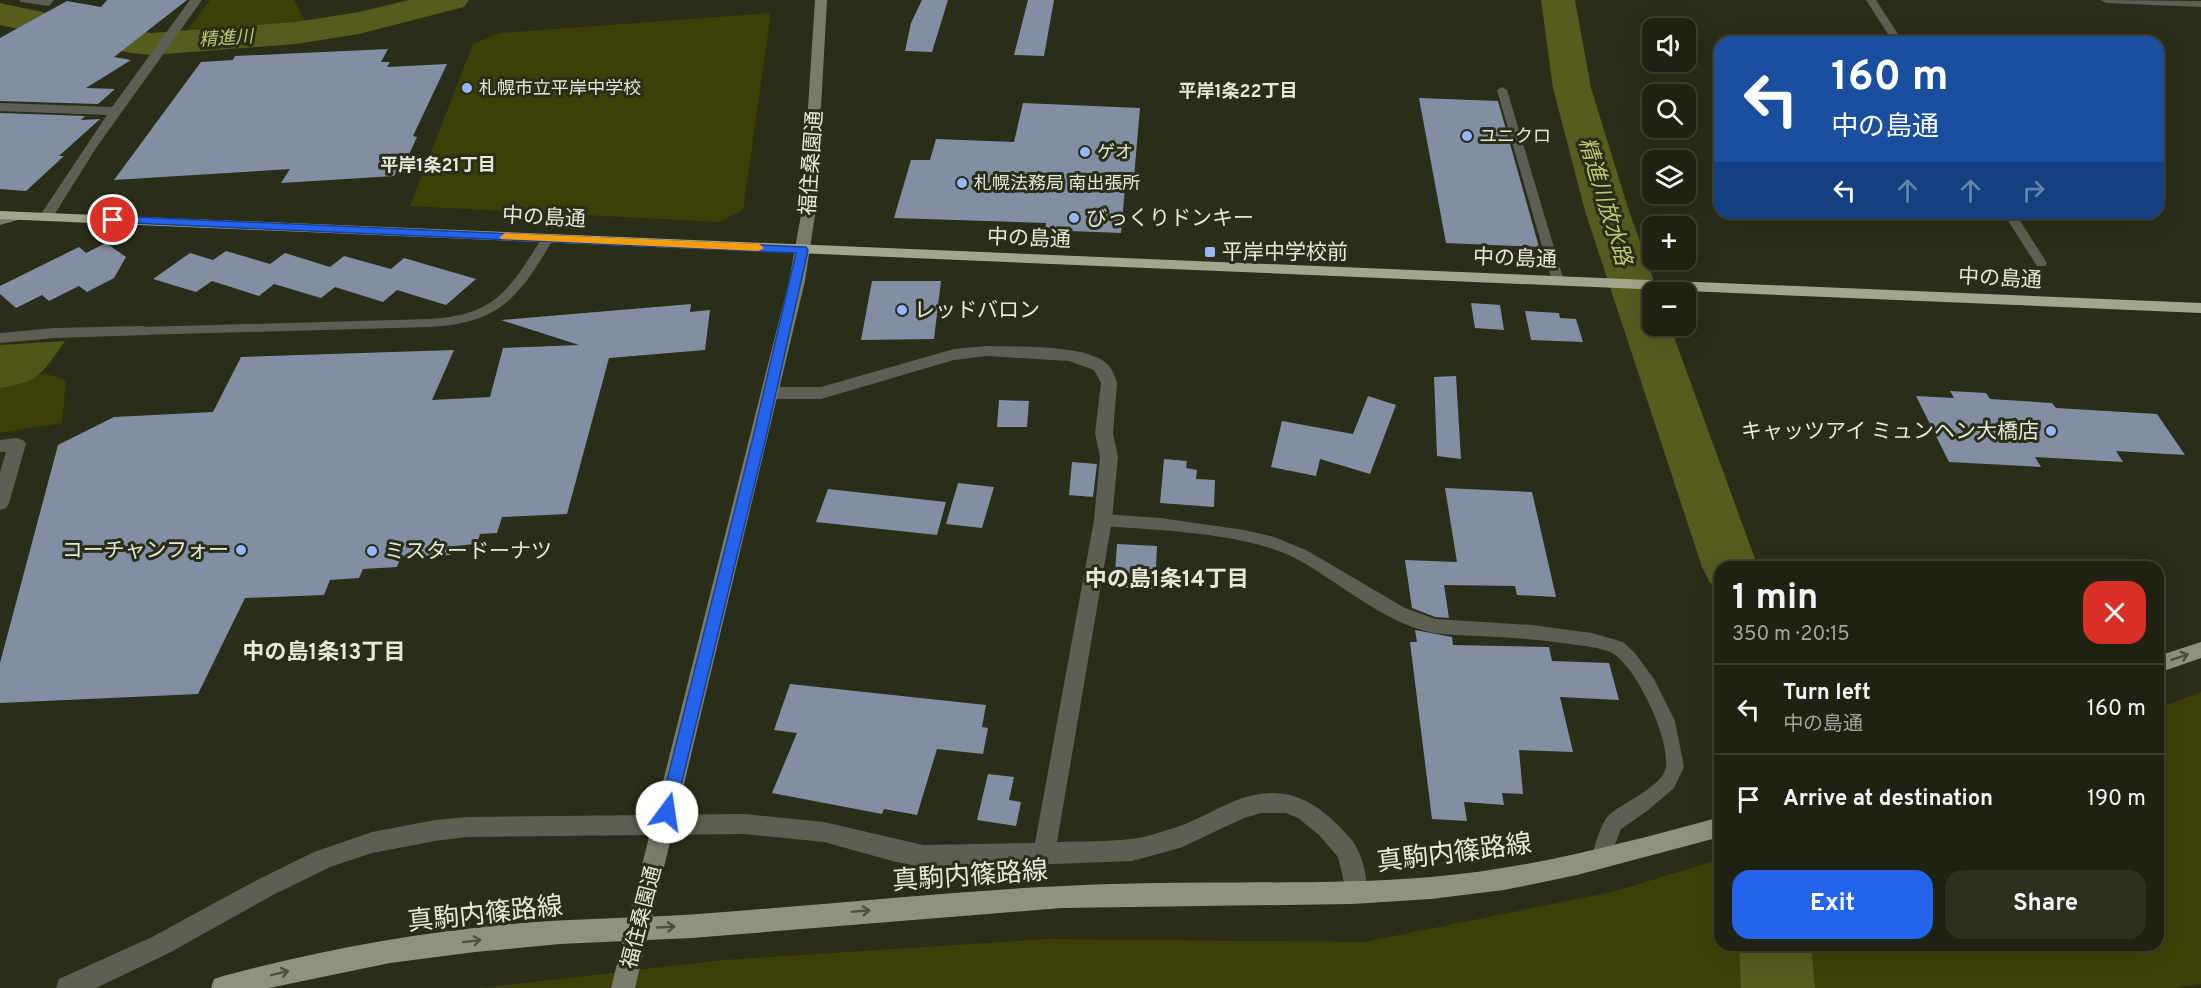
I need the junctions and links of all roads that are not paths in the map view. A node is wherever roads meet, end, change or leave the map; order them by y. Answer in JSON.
{"nodes":[{"id":1,"x":25,"y":0,"type":"edge"},
{"id":2,"x":48,"y":0,"type":"edge"},
{"id":3,"x":196,"y":0,"type":"edge"},
{"id":4,"x":822,"y":0,"type":"edge"},
{"id":5,"x":1871,"y":0,"type":"edge"},
{"id":6,"x":2106,"y":0,"type":"edge"},
{"id":7,"x":2201,"y":4,"type":"edge"},
{"id":8,"x":1894,"y":36,"type":"edge"},
{"id":9,"x":1502,"y":90,"type":"dead end"},
{"id":10,"x":0,"y":107,"type":"edge"},
{"id":11,"x":117,"y":111,"type":"junction"},
{"id":12,"x":0,"y":215,"type":"edge"},
{"id":13,"x":16,"y":216,"type":"junction"},
{"id":14,"x":46,"y":217,"type":"junction"},
{"id":15,"x":2013,"y":219,"type":"edge"},
{"id":16,"x":0,"y":221,"type":"edge"},
{"id":17,"x":548,"y":238,"type":"junction"},
{"id":18,"x":802,"y":250,"type":"junction"},
{"id":19,"x":2041,"y":263,"type":"dead end"},
{"id":20,"x":1558,"y":281,"type":"junction"},
{"id":21,"x":2201,"y":308,"type":"edge"},
{"id":22,"x":142,"y":331,"type":"joint"},
{"id":23,"x":0,"y":338,"type":"edge"},
{"id":24,"x":770,"y":393,"type":"junction"},
{"id":25,"x":0,"y":446,"type":"edge"},
{"id":26,"x":0,"y":503,"type":"edge"},
{"id":27,"x":1103,"y":520,"type":"junction"},
{"id":28,"x":2201,"y":650,"type":"edge"},
{"id":29,"x":2164,"y":663,"type":"edge"},
{"id":30,"x":1714,"y":828,"type":"edge"},
{"id":31,"x":1044,"y":853,"type":"junction"},
{"id":32,"x":1600,"y":858,"type":"junction"},
{"id":33,"x":1356,"y":891,"type":"junction"},
{"id":34,"x":638,"y":928,"type":"junction"},
{"id":35,"x":68,"y":988,"type":"edge"},
{"id":36,"x":223,"y":988,"type":"edge"},
{"id":37,"x":623,"y":988,"type":"edge"}],
"edges":[{"from":1,"to":2,"type":"street"},
{"from":3,"to":11,"type":"street"},
{"from":4,"to":18,"type":"street","name":"福住桑園通"},
{"from":5,"to":8,"type":"lane"},
{"from":6,"to":7,"type":"lane"},
{"from":9,"to":20,"type":"lane"},
{"from":10,"to":11,"type":"street"},
{"from":11,"to":14,"type":"street"},
{"from":12,"to":13,"type":"highway"},
{"from":13,"to":14,"type":"highway","name":"中の島通"},
{"from":13,"to":16,"type":"street","name":"中の島通"},
{"from":14,"to":17,"type":"highway","name":"中の島通"},
{"from":15,"to":19,"type":"lane"},
{"from":17,"to":18,"type":"highway","name":"中の島通"},
{"from":17,"to":22,"type":"lane"},
{"from":18,"to":20,"type":"highway","name":"中の島通"},
{"from":18,"to":24,"type":"street","name":"福住桑園通"},
{"from":20,"to":21,"type":"highway","name":"中の島通"},
{"from":22,"to":23,"type":"street"},
{"from":24,"to":27,"type":"street"},
{"from":24,"to":34,"type":"street","name":"福住桑園通"},
{"from":25,"to":26,"type":"street"},
{"from":27,"to":31,"type":"street"},
{"from":27,"to":32,"type":"lane"},
{"from":29,"to":28,"type":"main road","one_way":true},
{"from":30,"to":32,"type":"main road","name":"真駒内篠路線"},
{"from":31,"to":33,"type":"street"},
{"from":31,"to":35,"type":"street"},
{"from":32,"to":33,"type":"main road","name":"真駒内篠路線"},
{"from":34,"to":33,"type":"main road","name":"真駒内篠路線","one_way":true},
{"from":36,"to":34,"type":"main road","name":"真駒内篠路線","one_way":true},
{"from":34,"to":37,"type":"street","name":"福住桑園通"}]}
